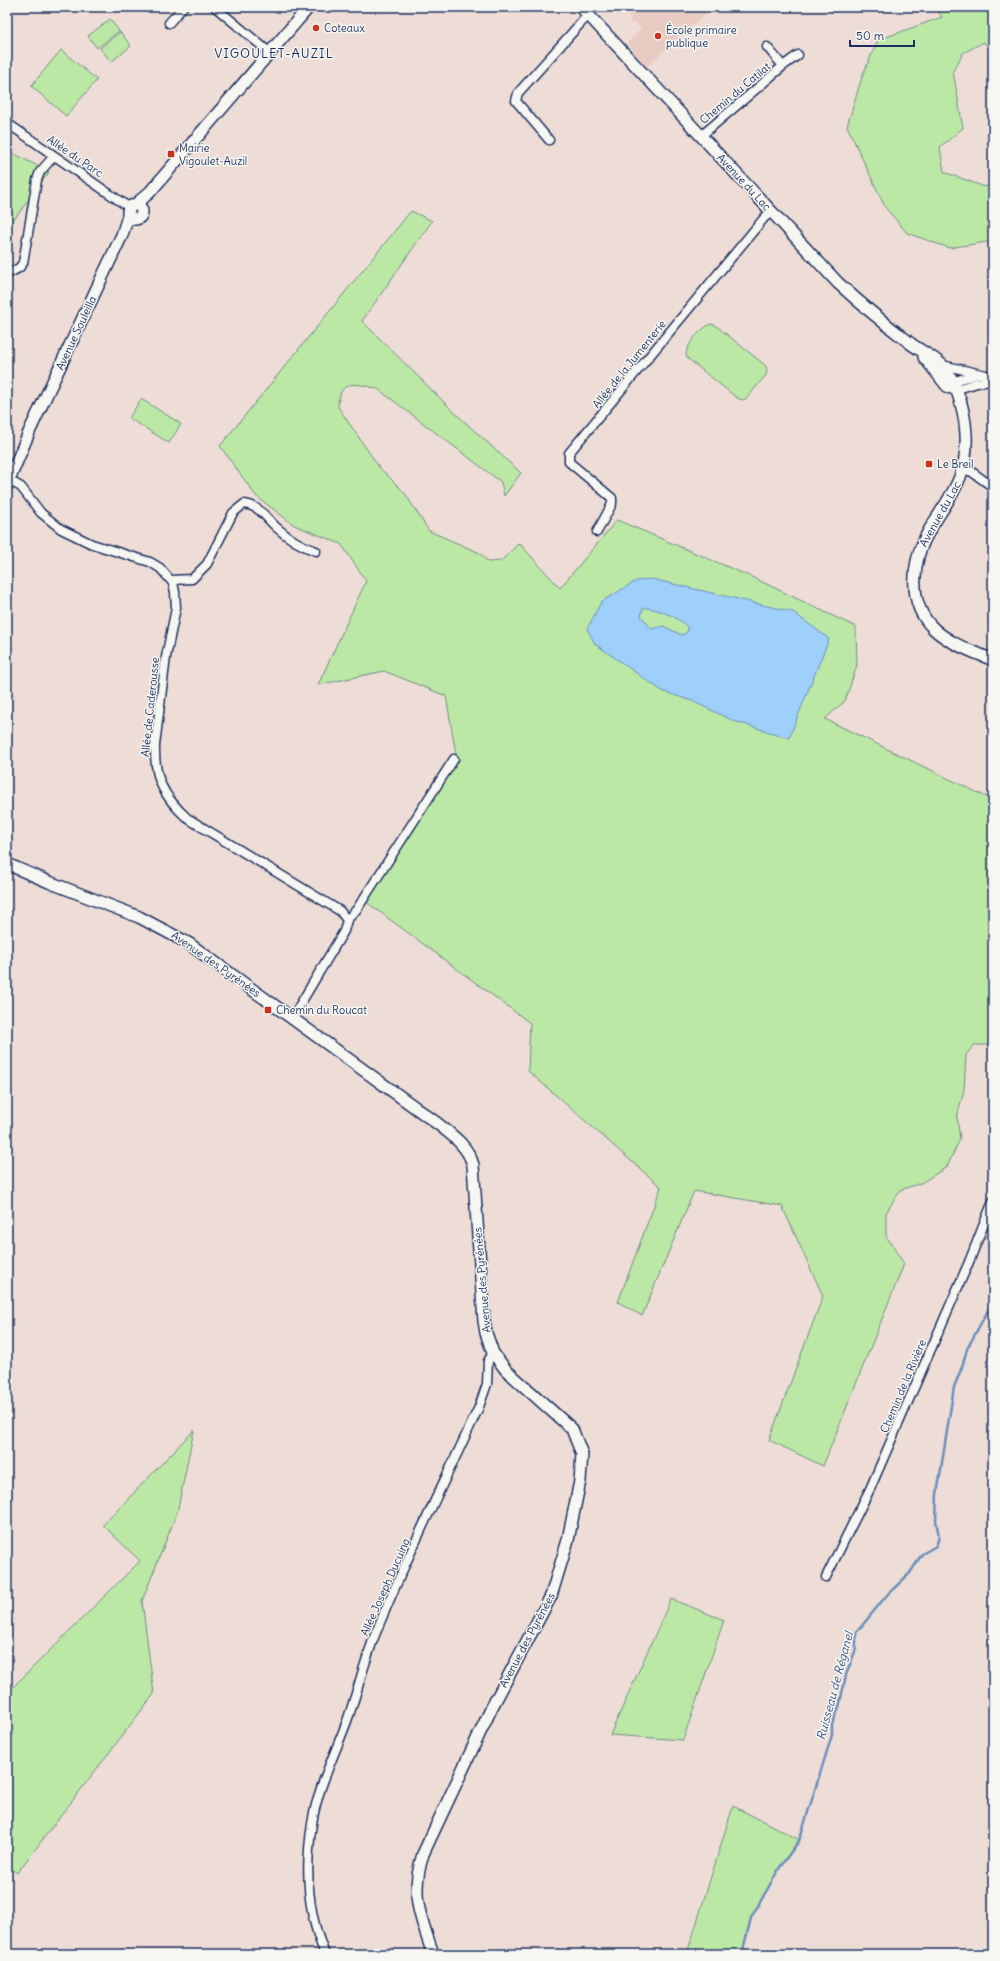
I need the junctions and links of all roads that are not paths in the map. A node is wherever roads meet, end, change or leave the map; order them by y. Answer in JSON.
{"nodes":[{"id":1,"x":183,"y":7,"type":"edge"},
{"id":2,"x":215,"y":7,"type":"edge"},
{"id":3,"x":309,"y":7,"type":"edge"},
{"id":4,"x":585,"y":11,"type":"edge"},
{"id":5,"x":169,"y":23,"type":"dead end"},
{"id":6,"x":767,"y":47,"type":"dead end"},
{"id":7,"x":270,"y":52,"type":"junction"},
{"id":8,"x":798,"y":55,"type":"dead end"},
{"id":9,"x":783,"y":66,"type":"junction"},
{"id":10,"x":7,"y":123,"type":"edge"},
{"id":11,"x":701,"y":136,"type":"junction"},
{"id":12,"x":549,"y":140,"type":"dead end"},
{"id":13,"x":54,"y":156,"type":"junction"},
{"id":14,"x":134,"y":211,"type":"junction"},
{"id":15,"x":772,"y":212,"type":"junction"},
{"id":16,"x":7,"y":274,"type":"edge"},
{"id":17,"x":916,"y":348,"type":"junction"},
{"id":18,"x":942,"y":365,"type":"junction"},
{"id":19,"x":979,"y":374,"type":"junction"},
{"id":20,"x":993,"y":382,"type":"edge"},
{"id":21,"x":953,"y":387,"type":"junction"},
{"id":22,"x":30,"y":430,"type":"junction"},
{"id":23,"x":7,"y":469,"type":"edge"},
{"id":24,"x":963,"y":469,"type":"junction"},
{"id":25,"x":8,"y":481,"type":"edge"},
{"id":26,"x":993,"y":488,"type":"edge"},
{"id":27,"x":597,"y":532,"type":"dead end"},
{"id":28,"x":316,"y":552,"type":"dead end"},
{"id":29,"x":171,"y":580,"type":"junction"},
{"id":30,"x":993,"y":660,"type":"edge"},
{"id":31,"x":454,"y":759,"type":"dead end"},
{"id":32,"x":7,"y":864,"type":"edge"},
{"id":33,"x":347,"y":920,"type":"junction"},
{"id":34,"x":292,"y":1018,"type":"junction"},
{"id":35,"x":993,"y":1201,"type":"edge"},
{"id":36,"x":493,"y":1353,"type":"junction"},
{"id":37,"x":826,"y":1577,"type":"dead end"},
{"id":38,"x":325,"y":1954,"type":"edge"},
{"id":39,"x":433,"y":1954,"type":"edge"}],
"edges":[{"from":1,"to":5,"type":"street"},
{"from":2,"to":7,"type":"street"},
{"from":3,"to":7,"type":"street"},
{"from":4,"to":11,"type":"street","name":"Avenue du Lac"},
{"from":4,"to":12,"type":"street"},
{"from":6,"to":9,"type":"street","name":"Chemin du Catilat"},
{"from":7,"to":14,"type":"street"},
{"from":8,"to":9,"type":"street","name":"Chemin du Catilat"},
{"from":9,"to":11,"type":"street","name":"Chemin du Catilat"},
{"from":10,"to":13,"type":"street","name":"Allée du Parc"},
{"from":11,"to":15,"type":"street","name":"Avenue du Lac"},
{"from":13,"to":14,"type":"street","name":"Allée du Parc"},
{"from":13,"to":16,"type":"street"},
{"from":14,"to":22,"type":"street","name":"Avenue Souleilla"},
{"from":15,"to":17,"type":"street","name":"Avenue du Lac"},
{"from":15,"to":27,"type":"street","name":"Allée de la Jumenterie"},
{"from":17,"to":18,"type":"street","name":"Avenue du Lac"},
{"from":17,"to":21,"type":"street","name":"Avenue du Lac"},
{"from":18,"to":19,"type":"street"},
{"from":18,"to":21,"type":"street","name":"Avenue du Lac"},
{"from":19,"to":20,"type":"street"},
{"from":19,"to":21,"type":"street"},
{"from":20,"to":21,"type":"street"},
{"from":21,"to":24,"type":"street","name":"Avenue du Lac"},
{"from":22,"to":23,"type":"street","name":"Avenue Souleilla"},
{"from":22,"to":25,"type":"street","name":"Avenue Souleilla"},
{"from":24,"to":26,"type":"street"},
{"from":24,"to":30,"type":"street","name":"Avenue du Lac"},
{"from":25,"to":29,"type":"street"},
{"from":28,"to":29,"type":"street"},
{"from":29,"to":33,"type":"street","name":"Allée de Caderousse"},
{"from":31,"to":33,"type":"street"},
{"from":32,"to":34,"type":"street","name":"Avenue des Pyrénées"},
{"from":33,"to":34,"type":"street"},
{"from":34,"to":36,"type":"street","name":"Avenue des Pyrénées"},
{"from":35,"to":37,"type":"street","name":"Chemin de la Rivière"},
{"from":36,"to":38,"type":"street","name":"Allée Joseph Ducuing"},
{"from":36,"to":39,"type":"street","name":"Avenue des Pyrénées"}]}
